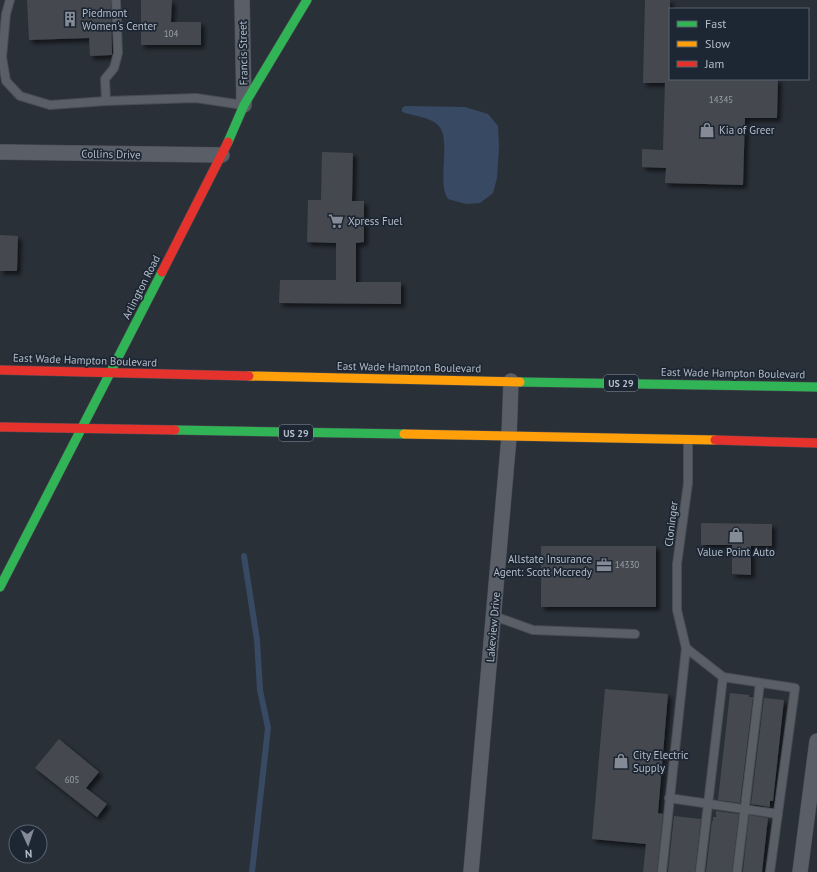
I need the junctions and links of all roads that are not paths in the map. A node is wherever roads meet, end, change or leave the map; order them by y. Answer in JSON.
{"nodes":[{"id":1,"x":10,"y":0,"type":"edge"},
{"id":2,"x":116,"y":0,"type":"edge"},
{"id":3,"x":242,"y":0,"type":"edge"},
{"id":4,"x":307,"y":0,"type":"edge"},
{"id":5,"x":106,"y":101,"type":"junction"},
{"id":6,"x":244,"y":105,"type":"junction"},
{"id":7,"x":0,"y":152,"type":"edge"},
{"id":8,"x":222,"y":155,"type":"junction"},
{"id":9,"x":0,"y":370,"type":"edge"},
{"id":10,"x":110,"y":374,"type":"junction"},
{"id":11,"x":510,"y":381,"type":"junction"},
{"id":12,"x":817,"y":387,"type":"edge"},
{"id":13,"x":0,"y":428,"type":"edge"},
{"id":14,"x":82,"y":428,"type":"junction"},
{"id":15,"x":509,"y":437,"type":"junction"},
{"id":16,"x":688,"y":440,"type":"junction"},
{"id":17,"x":817,"y":443,"type":"edge"},
{"id":18,"x":0,"y":587,"type":"edge"},
{"id":19,"x":494,"y":616,"type":"junction"},
{"id":20,"x":635,"y":634,"type":"dead end"},
{"id":21,"x":686,"y":648,"type":"junction"},
{"id":22,"x":723,"y":677,"type":"junction"},
{"id":23,"x":760,"y":683,"type":"junction"},
{"id":24,"x":817,"y":741,"type":"edge"},
{"id":25,"x":670,"y":798,"type":"junction"},
{"id":26,"x":708,"y":805,"type":"junction"},
{"id":27,"x":745,"y":810,"type":"junction"},
{"id":28,"x":778,"y":814,"type":"junction"},
{"id":29,"x":471,"y":872,"type":"edge"},
{"id":30,"x":662,"y":872,"type":"edge"},
{"id":31,"x":700,"y":872,"type":"edge"},
{"id":32,"x":738,"y":872,"type":"edge"},
{"id":33,"x":770,"y":872,"type":"edge"},
{"id":34,"x":800,"y":872,"type":"edge"}],
"edges":[{"from":1,"to":5,"type":"lane"},
{"from":2,"to":5,"type":"lane"},
{"from":3,"to":6,"type":"street","name":"Francis Street"},
{"from":4,"to":6,"type":"main road","name":"Arlington Road"},
{"from":5,"to":6,"type":"lane"},
{"from":6,"to":8,"type":"main road","name":"Arlington Road"},
{"from":7,"to":8,"type":"street","name":"Collins Drive"},
{"from":8,"to":10,"type":"main road","name":"Arlington Road"},
{"from":9,"to":10,"type":"main road","name":"East Wade Hampton Boulevard","number":"US 29"},
{"from":10,"to":11,"type":"main road","name":"East Wade Hampton Boulevard","number":"US 29"},
{"from":10,"to":14,"type":"main road","name":"Arlington Road"},
{"from":11,"to":12,"type":"main road","name":"East Wade Hampton Boulevard","number":"US 29"},
{"from":11,"to":15,"type":"street","name":"Lakeview Drive"},
{"from":13,"to":14,"type":"main road","number":"US 29"},
{"from":14,"to":15,"type":"main road","number":"US 29"},
{"from":14,"to":18,"type":"main road","name":"Arlington Road"},
{"from":15,"to":16,"type":"main road","number":"US 29"},
{"from":15,"to":19,"type":"street","name":"Lakeview Drive"},
{"from":16,"to":17,"type":"main road","number":"US 29"},
{"from":16,"to":21,"type":"lane","name":"Cloninger"},
{"from":19,"to":20,"type":"lane"},
{"from":19,"to":29,"type":"street","name":"Lakeview Drive"},
{"from":21,"to":22,"type":"lane"},
{"from":21,"to":25,"type":"lane","name":"Cloninger"},
{"from":22,"to":23,"type":"lane"},
{"from":22,"to":26,"type":"lane"},
{"from":23,"to":27,"type":"lane"},
{"from":23,"to":28,"type":"lane"},
{"from":24,"to":34,"type":"street"},
{"from":25,"to":26,"type":"lane"},
{"from":25,"to":30,"type":"lane","name":"Cloninger"},
{"from":26,"to":27,"type":"lane"},
{"from":26,"to":31,"type":"lane"},
{"from":27,"to":28,"type":"lane"},
{"from":27,"to":32,"type":"lane"},
{"from":28,"to":33,"type":"lane"}]}
